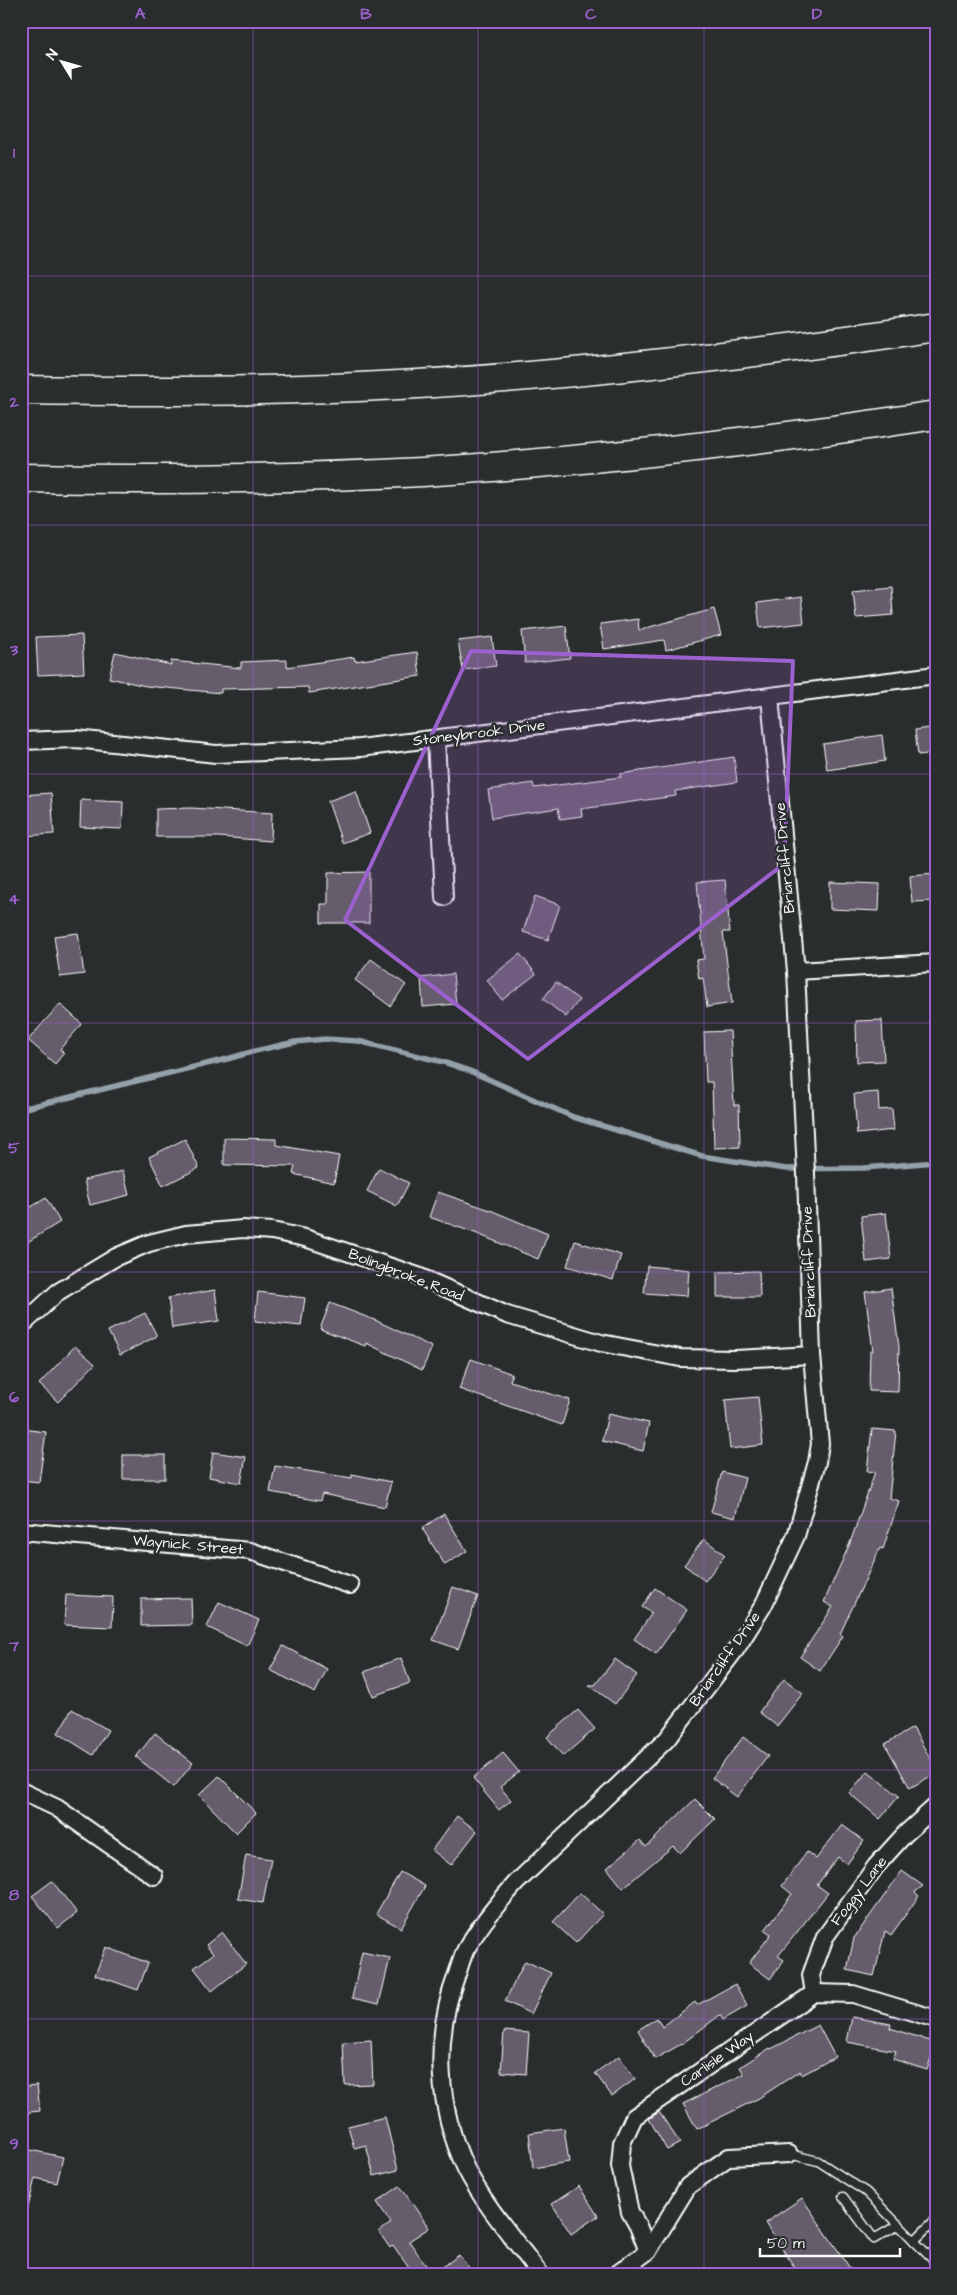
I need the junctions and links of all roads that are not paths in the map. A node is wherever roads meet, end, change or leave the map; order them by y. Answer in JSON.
{"nodes":[{"id":1,"x":936,"y":327,"type":"edge"},
{"id":2,"x":21,"y":390,"type":"edge"},
{"id":3,"x":936,"y":416,"type":"edge"},
{"id":4,"x":21,"y":478,"type":"edge"},
{"id":5,"x":936,"y":675,"type":"edge"},
{"id":6,"x":770,"y":697,"type":"junction"},
{"id":7,"x":436,"y":739,"type":"junction"},
{"id":8,"x":21,"y":741,"type":"edge"},
{"id":9,"x":444,"y":897,"type":"dead end"},
{"id":10,"x":936,"y":962,"type":"edge"},
{"id":11,"x":796,"y":971,"type":"junction"},
{"id":12,"x":21,"y":1326,"type":"edge"},
{"id":13,"x":812,"y":1355,"type":"junction"},
{"id":14,"x":21,"y":1531,"type":"edge"},
{"id":15,"x":350,"y":1585,"type":"dead end"},
{"id":16,"x":21,"y":1791,"type":"edge"},
{"id":17,"x":936,"y":1806,"type":"edge"},
{"id":18,"x":154,"y":1876,"type":"dead end"},
{"id":19,"x":814,"y":1992,"type":"junction"},
{"id":20,"x":936,"y":2019,"type":"edge"},
{"id":21,"x":789,"y":2154,"type":"joint"},
{"id":22,"x":843,"y":2197,"type":"dead end"},
{"id":23,"x":936,"y":2219,"type":"edge"},
{"id":24,"x":898,"y":2225,"type":"junction"},
{"id":25,"x":914,"y":2241,"type":"junction"},
{"id":26,"x":648,"y":2251,"type":"junction"},
{"id":27,"x":936,"y":2263,"type":"edge"},
{"id":28,"x":540,"y":2274,"type":"edge"},
{"id":29,"x":617,"y":2274,"type":"edge"}],
"edges":[{"from":1,"to":2,"type":"highway"},
{"from":3,"to":4,"type":"highway"},
{"from":5,"to":6,"type":"street","name":"Stoneybrook Drive"},
{"from":6,"to":7,"type":"street","name":"Stoneybrook Drive"},
{"from":6,"to":11,"type":"street","name":"Briarcliff Drive"},
{"from":7,"to":8,"type":"street","name":"Stoneybrook Drive"},
{"from":7,"to":9,"type":"street"},
{"from":10,"to":11,"type":"street"},
{"from":11,"to":13,"type":"street","name":"Briarcliff Drive"},
{"from":12,"to":13,"type":"street","name":"Bolingbroke Road"},
{"from":13,"to":28,"type":"street","name":"Briarcliff Drive"},
{"from":14,"to":15,"type":"street","name":"Waynick Street"},
{"from":16,"to":18,"type":"street"},
{"from":17,"to":19,"type":"street","name":"Foggy Lane"},
{"from":19,"to":20,"type":"street"},
{"from":19,"to":26,"type":"street","name":"Carlisle Way"},
{"from":21,"to":24,"type":"lane"},
{"from":21,"to":26,"type":"street"},
{"from":22,"to":24,"type":"lane"},
{"from":23,"to":25,"type":"lane"},
{"from":24,"to":25,"type":"lane"},
{"from":25,"to":27,"type":"lane"},
{"from":26,"to":29,"type":"street"}]}
